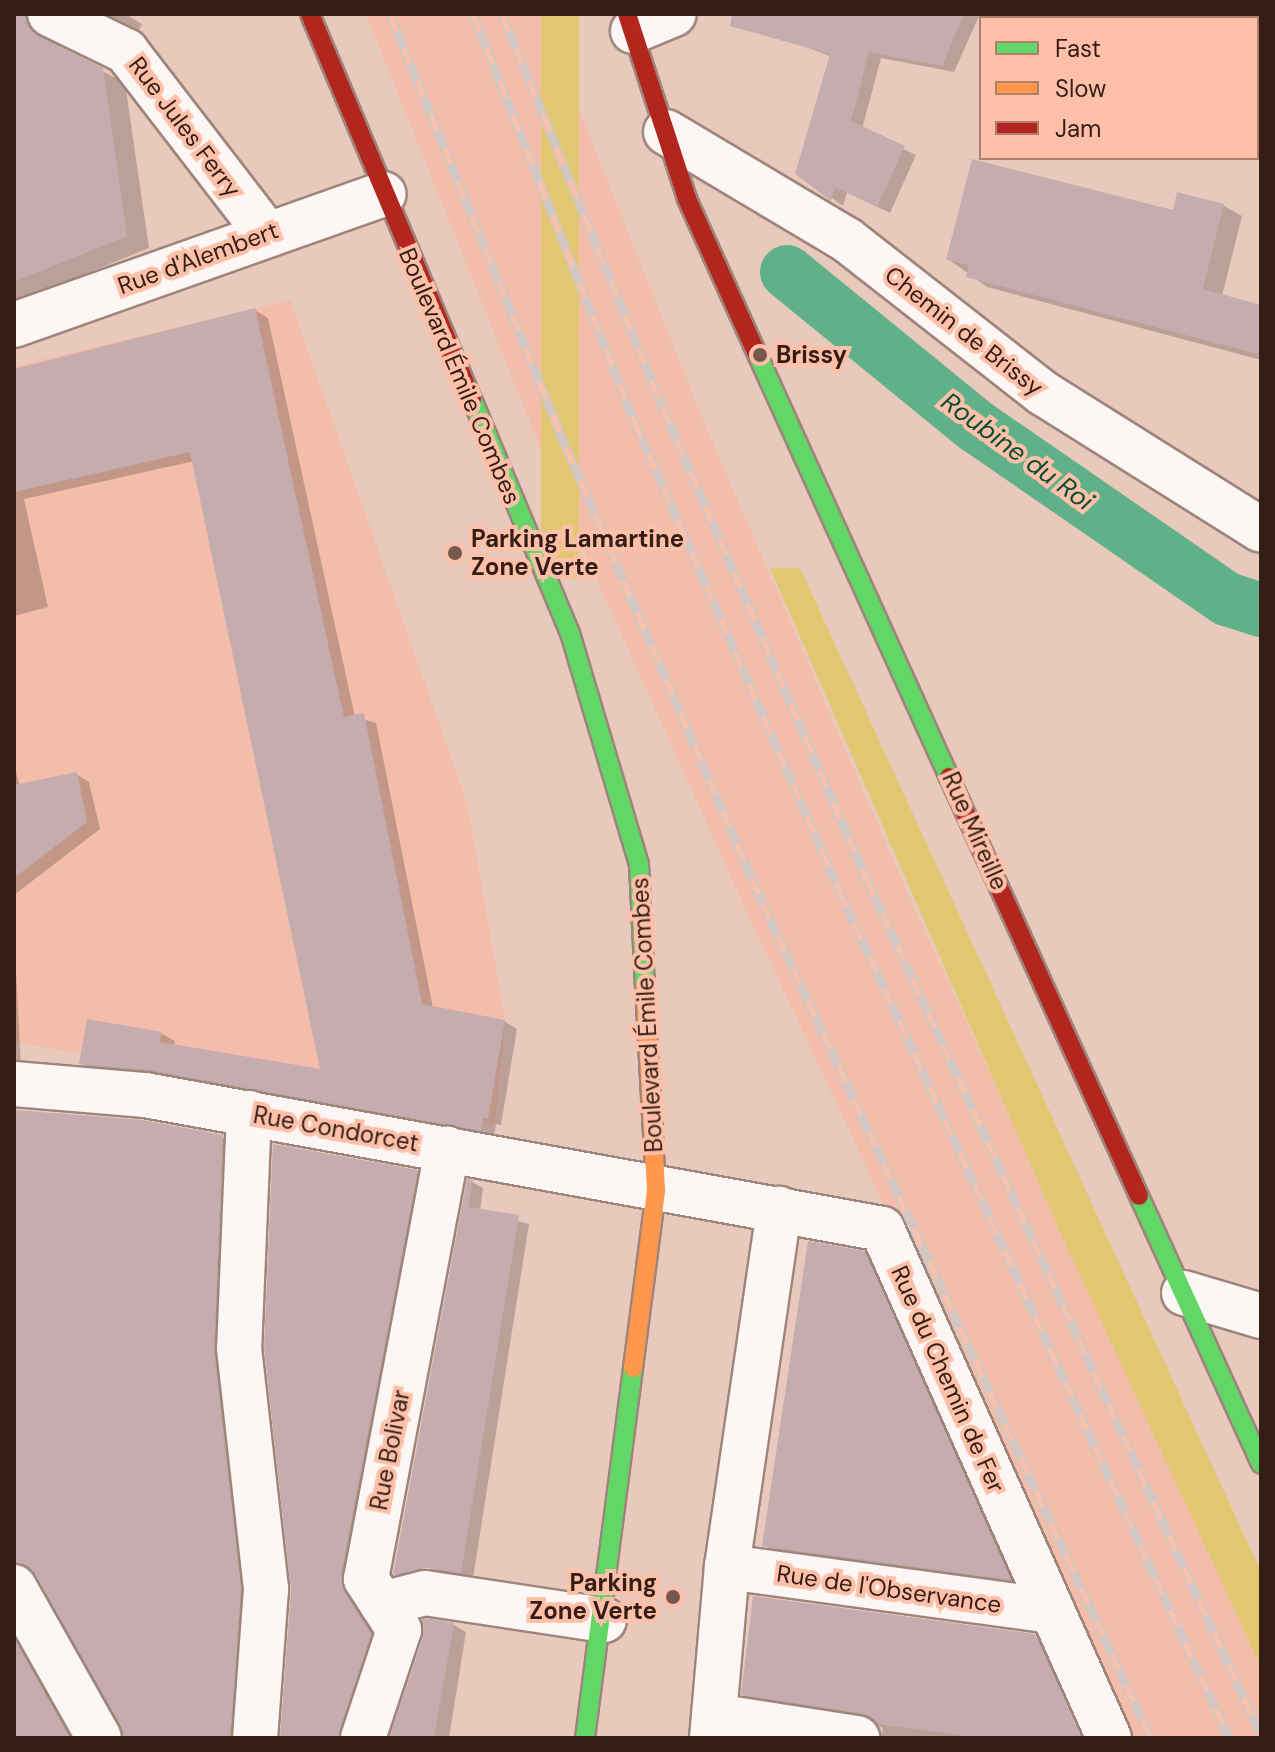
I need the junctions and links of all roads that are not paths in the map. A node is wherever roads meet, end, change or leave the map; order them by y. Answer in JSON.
{"nodes":[{"id":1,"x":50,"y":14,"type":"edge"},
{"id":2,"x":310,"y":14,"type":"edge"},
{"id":3,"x":674,"y":14,"type":"edge"},
{"id":4,"x":630,"y":22,"type":"edge"},
{"id":5,"x":666,"y":132,"type":"junction"},
{"id":6,"x":383,"y":194,"type":"junction"},
{"id":7,"x":266,"y":233,"type":"junction"},
{"id":8,"x":14,"y":325,"type":"edge"},
{"id":9,"x":1261,"y":530,"type":"edge"},
{"id":10,"x":14,"y":1084,"type":"edge"},
{"id":11,"x":249,"y":1113,"type":"junction"},
{"id":12,"x":447,"y":1149,"type":"junction"},
{"id":13,"x":656,"y":1190,"type":"junction"},
{"id":14,"x":779,"y":1209,"type":"junction"},
{"id":15,"x":1184,"y":1293,"type":"junction"},
{"id":16,"x":1261,"y":1316,"type":"edge"},
{"id":17,"x":1261,"y":1464,"type":"edge"},
{"id":18,"x":727,"y":1567,"type":"junction"},
{"id":19,"x":14,"y":1587,"type":"edge"},
{"id":20,"x":382,"y":1604,"type":"junction"},
{"id":21,"x":1052,"y":1611,"type":"junction"},
{"id":22,"x":604,"y":1620,"type":"junction"},
{"id":23,"x":714,"y":1727,"type":"edge"},
{"id":24,"x":99,"y":1738,"type":"edge"},
{"id":25,"x":255,"y":1738,"type":"edge"},
{"id":26,"x":363,"y":1738,"type":"edge"},
{"id":27,"x":585,"y":1738,"type":"edge"},
{"id":28,"x":857,"y":1738,"type":"edge"},
{"id":29,"x":1109,"y":1738,"type":"edge"}],
"edges":[{"from":1,"to":7,"type":"street","name":"Rue Jules Ferry"},
{"from":2,"to":6,"type":"main road","name":"Boulevard Émile Combes"},
{"from":3,"to":4,"type":"street"},
{"from":4,"to":5,"type":"main road","name":"Rue Mireille"},
{"from":5,"to":9,"type":"street","name":"Chemin de Brissy"},
{"from":5,"to":15,"type":"main road","name":"Rue Mireille"},
{"from":6,"to":7,"type":"street","name":"Rue d'Alembert"},
{"from":6,"to":13,"type":"main road","name":"Boulevard Émile Combes"},
{"from":7,"to":8,"type":"street","name":"Rue d'Alembert"},
{"from":10,"to":11,"type":"street","name":"Rue Condorcet"},
{"from":11,"to":12,"type":"street","name":"Rue Condorcet"},
{"from":11,"to":25,"type":"street"},
{"from":12,"to":13,"type":"street","name":"Rue Condorcet"},
{"from":12,"to":20,"type":"street","name":"Rue Bolivar"},
{"from":13,"to":14,"type":"street","name":"Rue du Chemin de Fer"},
{"from":13,"to":22,"type":"main road","name":"Boulevard Émile Combes"},
{"from":14,"to":18,"type":"street"},
{"from":14,"to":21,"type":"street","name":"Rue du Chemin de Fer"},
{"from":15,"to":16,"type":"street"},
{"from":15,"to":17,"type":"main road","name":"Rue Mireille"},
{"from":18,"to":21,"type":"street","name":"Rue de l'Observance"},
{"from":18,"to":23,"type":"street"},
{"from":19,"to":24,"type":"street"},
{"from":20,"to":22,"type":"street"},
{"from":20,"to":26,"type":"street","name":"Rue Bolivar"},
{"from":21,"to":29,"type":"street","name":"Rue du Chemin de Fer"},
{"from":22,"to":27,"type":"main road","name":"Boulevard Émile Combes"},
{"from":23,"to":28,"type":"street"}]}
